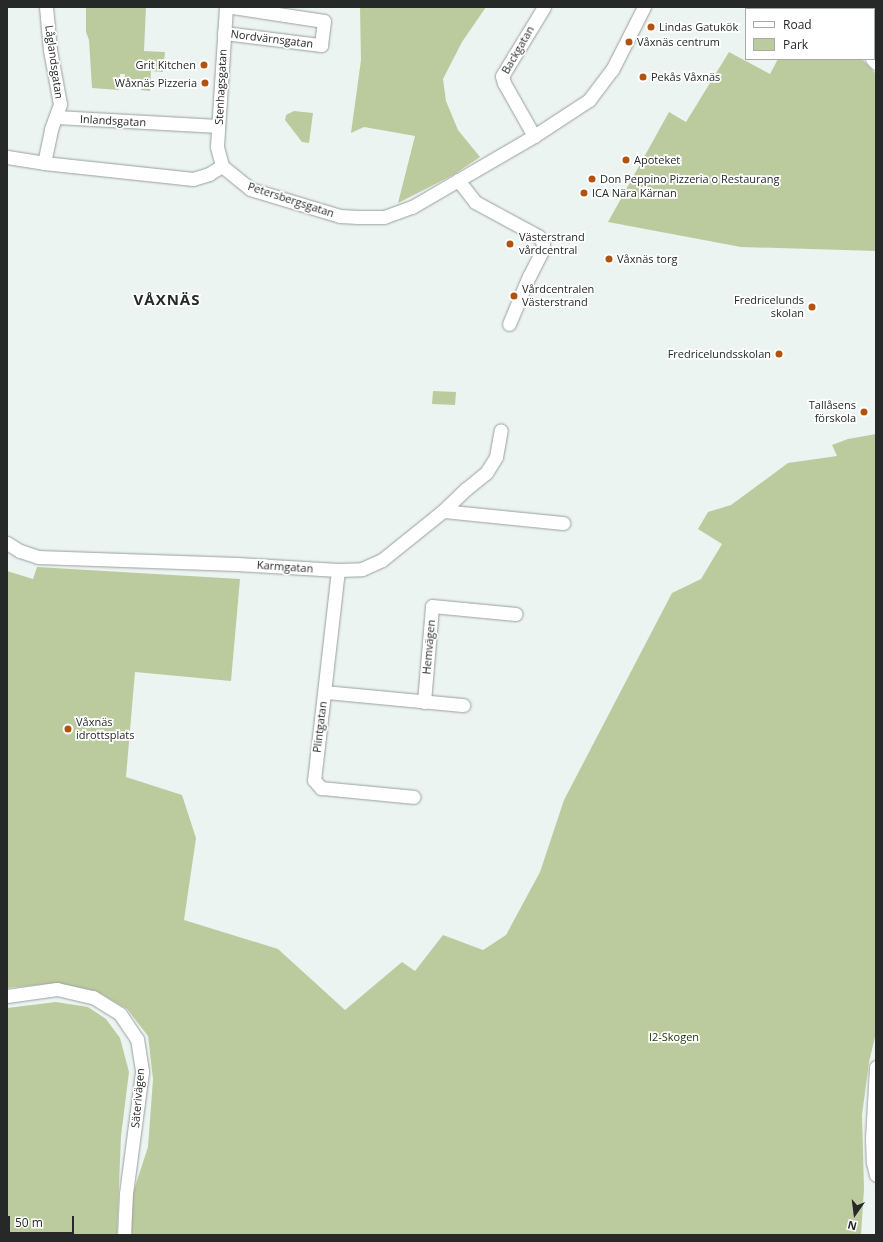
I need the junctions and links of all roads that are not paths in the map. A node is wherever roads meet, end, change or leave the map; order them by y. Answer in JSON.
{"nodes":[{"id":1,"x":46,"y":7,"type":"edge"},
{"id":2,"x":226,"y":7,"type":"edge"},
{"id":3,"x":231,"y":7,"type":"edge"},
{"id":4,"x":544,"y":7,"type":"edge"},
{"id":5,"x":644,"y":7,"type":"edge"},
{"id":6,"x":224,"y":33,"type":"junction"},
{"id":7,"x":56,"y":117,"type":"junction"},
{"id":8,"x":218,"y":126,"type":"junction"},
{"id":9,"x":534,"y":136,"type":"junction"},
{"id":10,"x":7,"y":158,"type":"edge"},
{"id":11,"x":44,"y":163,"type":"junction"},
{"id":12,"x":222,"y":166,"type":"junction"},
{"id":13,"x":458,"y":180,"type":"junction"},
{"id":14,"x":509,"y":324,"type":"dead end"},
{"id":15,"x":500,"y":430,"type":"dead end"},
{"id":16,"x":443,"y":511,"type":"junction"},
{"id":17,"x":563,"y":523,"type":"dead end"},
{"id":18,"x":7,"y":543,"type":"edge"},
{"id":19,"x":338,"y":570,"type":"junction"},
{"id":20,"x":516,"y":614,"type":"dead end"},
{"id":21,"x":325,"y":692,"type":"junction"},
{"id":22,"x":424,"y":702,"type":"junction"},
{"id":23,"x":463,"y":705,"type":"dead end"},
{"id":24,"x":414,"y":797,"type":"dead end"},
{"id":25,"x":7,"y":996,"type":"edge"},
{"id":26,"x":876,"y":1069,"type":"edge"},
{"id":27,"x":876,"y":1175,"type":"edge"},
{"id":28,"x":124,"y":1235,"type":"edge"}],
"edges":[{"from":1,"to":7,"type":"street","name":"Låglandsgatan"},
{"from":2,"to":6,"type":"street","name":"Stenhagsgatan"},
{"from":3,"to":6,"type":"street","name":"Nordvärnsgatan"},
{"from":4,"to":9,"type":"street","name":"Backgatan"},
{"from":5,"to":9,"type":"street","name":"Petersbergsgatan"},
{"from":6,"to":8,"type":"street","name":"Stenhagsgatan"},
{"from":7,"to":8,"type":"street","name":"Inlandsgatan"},
{"from":7,"to":11,"type":"street"},
{"from":8,"to":12,"type":"street","name":"Stenhagsgatan"},
{"from":9,"to":13,"type":"street","name":"Petersbergsgatan"},
{"from":10,"to":11,"type":"street"},
{"from":11,"to":12,"type":"street"},
{"from":12,"to":13,"type":"street","name":"Petersbergsgatan"},
{"from":13,"to":14,"type":"street"},
{"from":15,"to":16,"type":"street","name":"Karmgatan"},
{"from":16,"to":17,"type":"street"},
{"from":16,"to":19,"type":"street","name":"Karmgatan"},
{"from":18,"to":19,"type":"street","name":"Karmgatan"},
{"from":19,"to":21,"type":"street","name":"Plintgatan"},
{"from":20,"to":22,"type":"street","name":"Hemvägen"},
{"from":21,"to":22,"type":"street"},
{"from":21,"to":24,"type":"street","name":"Plintgatan"},
{"from":22,"to":23,"type":"street"},
{"from":25,"to":28,"type":"street","name":"Säterivägen"},
{"from":26,"to":27,"type":"street"}]}
